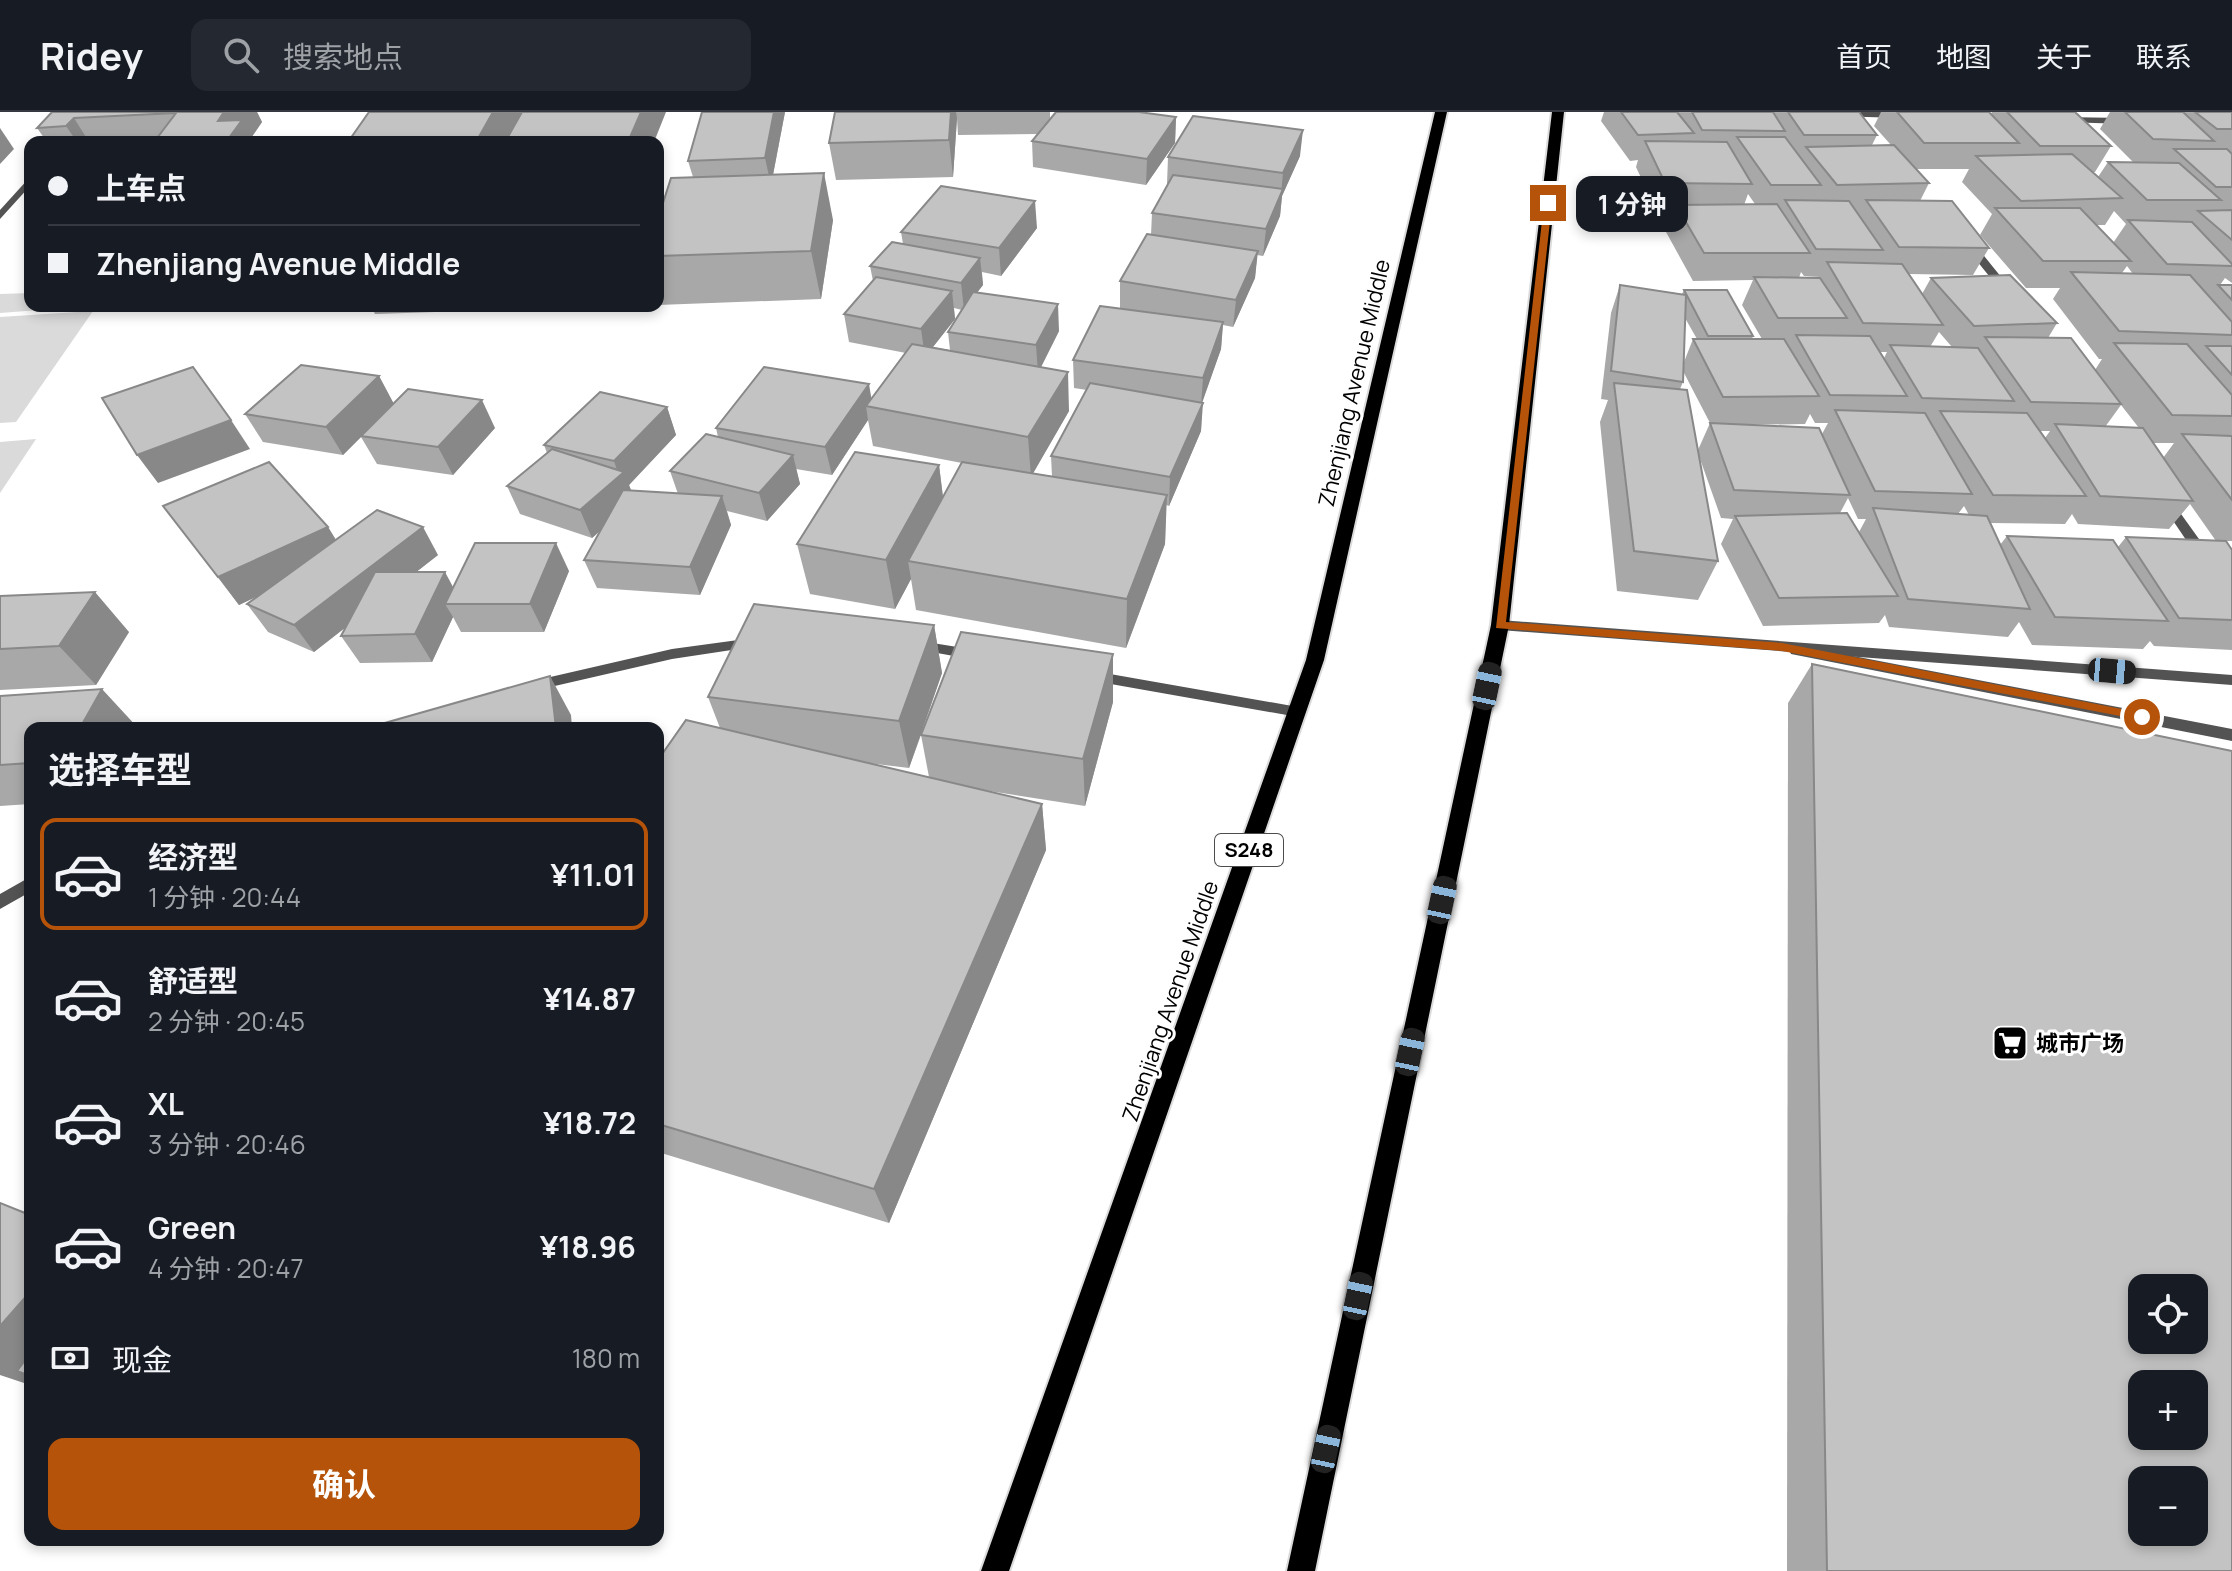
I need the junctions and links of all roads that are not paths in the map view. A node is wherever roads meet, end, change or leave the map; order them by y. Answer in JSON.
{"nodes":[{"id":1,"x":1441,"y":112,"type":"edge"},
{"id":2,"x":1558,"y":112,"type":"edge"},
{"id":3,"x":1799,"y":112,"type":"edge"},
{"id":4,"x":1841,"y":113,"type":"edge"},
{"id":5,"x":1919,"y":115,"type":"edge"},
{"id":6,"x":2060,"y":119,"type":"edge"},
{"id":7,"x":2138,"y":122,"type":"edge"},
{"id":8,"x":1852,"y":124,"type":"edge"},
{"id":9,"x":24,"y":187,"type":"edge"},
{"id":10,"x":0,"y":216,"type":"edge"},
{"id":11,"x":1957,"y":230,"type":"edge"},
{"id":12,"x":2015,"y":300,"type":"edge"},
{"id":13,"x":2156,"y":488,"type":"edge"},
{"id":14,"x":2208,"y":561,"type":"edge"},
{"id":15,"x":1500,"y":625,"type":"junction"},
{"id":16,"x":772,"y":640,"type":"edge"},
{"id":17,"x":909,"y":645,"type":"edge"},
{"id":18,"x":1782,"y":647,"type":"junction"},
{"id":19,"x":986,"y":657,"type":"edge"},
{"id":20,"x":1080,"y":674,"type":"edge"},
{"id":21,"x":2232,"y":680,"type":"edge"},
{"id":22,"x":515,"y":691,"type":"edge"},
{"id":23,"x":1298,"y":712,"type":"junction"},
{"id":24,"x":2232,"y":735,"type":"edge"},
{"id":25,"x":24,"y":888,"type":"edge"},
{"id":26,"x":0,"y":902,"type":"edge"},
{"id":27,"x":995,"y":1571,"type":"edge"},
{"id":28,"x":1301,"y":1571,"type":"edge"}],
"edges":[{"from":1,"to":23,"type":"main road","name":"Zhenjiang Avenue Middle","number":"S248"},
{"from":2,"to":15,"type":"main road"},
{"from":3,"to":4,"type":"street"},
{"from":4,"to":5,"type":"street"},
{"from":4,"to":8,"type":"street"},
{"from":6,"to":7,"type":"street"},
{"from":9,"to":10,"type":"street"},
{"from":11,"to":12,"type":"street"},
{"from":13,"to":14,"type":"street"},
{"from":15,"to":18,"type":"street"},
{"from":15,"to":28,"type":"main road"},
{"from":16,"to":22,"type":"street"},
{"from":17,"to":19,"type":"street"},
{"from":18,"to":21,"type":"street"},
{"from":18,"to":24,"type":"street"},
{"from":20,"to":23,"type":"street"},
{"from":23,"to":27,"type":"main road","name":"Zhenjiang Avenue Middle","number":"S248"},
{"from":25,"to":26,"type":"street"}]}
